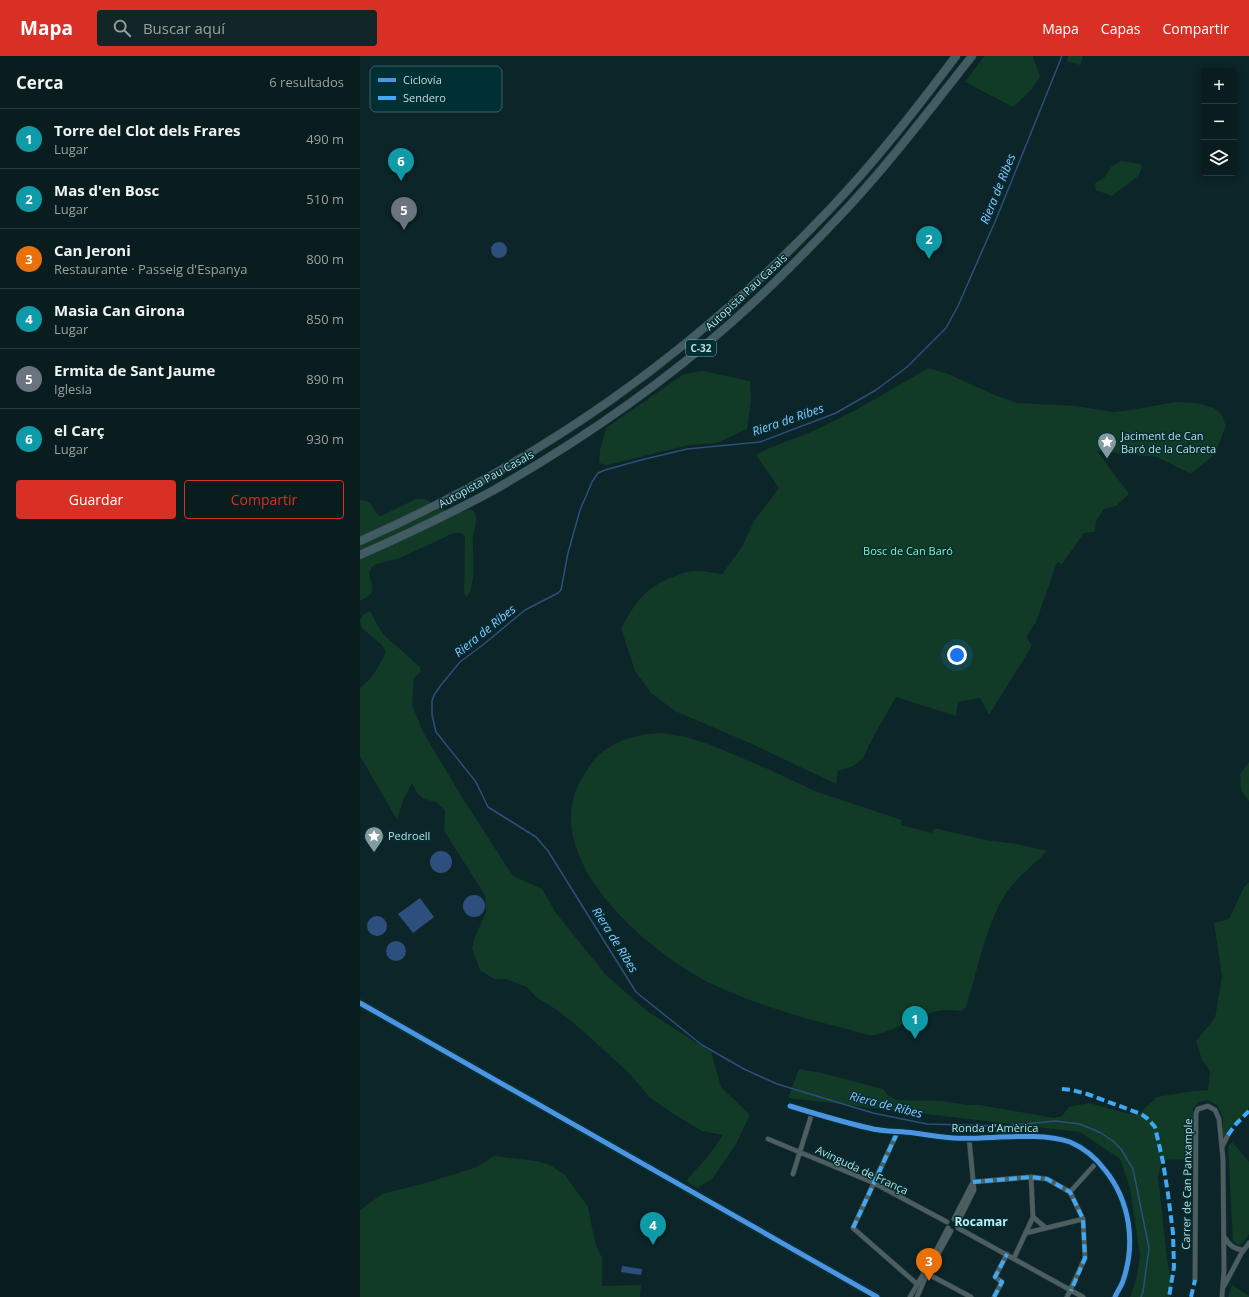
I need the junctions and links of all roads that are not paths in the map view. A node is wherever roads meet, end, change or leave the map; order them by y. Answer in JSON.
{"nodes":[{"id":1,"x":956,"y":56,"type":"edge"},
{"id":2,"x":972,"y":56,"type":"edge"},
{"id":3,"x":360,"y":541,"type":"edge"},
{"id":4,"x":360,"y":555,"type":"edge"},
{"id":5,"x":360,"y":1003,"type":"edge"},
{"id":6,"x":790,"y":1106,"type":"dead end"},
{"id":7,"x":812,"y":1113,"type":"junction"},
{"id":8,"x":898,"y":1131,"type":"junction"},
{"id":9,"x":1228,"y":1134,"type":"dead end"},
{"id":10,"x":969,"y":1138,"type":"junction"},
{"id":11,"x":768,"y":1139,"type":"dead end"},
{"id":12,"x":1222,"y":1149,"type":"junction"},
{"id":13,"x":800,"y":1152,"type":"junction"},
{"id":14,"x":1098,"y":1161,"type":"junction"},
{"id":15,"x":793,"y":1174,"type":"dead end"},
{"id":16,"x":1031,"y":1177,"type":"junction"},
{"id":17,"x":973,"y":1182,"type":"junction"},
{"id":18,"x":874,"y":1183,"type":"junction"},
{"id":19,"x":1070,"y":1192,"type":"junction"},
{"id":20,"x":1033,"y":1217,"type":"junction"},
{"id":21,"x":954,"y":1218,"type":"junction"},
{"id":22,"x":1084,"y":1220,"type":"junction"},
{"id":23,"x":947,"y":1222,"type":"junction"},
{"id":24,"x":958,"y":1222,"type":"junction"},
{"id":25,"x":958,"y":1228,"type":"junction"},
{"id":26,"x":1046,"y":1228,"type":"junction"},
{"id":27,"x":949,"y":1229,"type":"junction"},
{"id":28,"x":1026,"y":1233,"type":"junction"},
{"id":29,"x":1224,"y":1237,"type":"junction"},
{"id":30,"x":1249,"y":1243,"type":"edge"},
{"id":31,"x":1244,"y":1250,"type":"junction"},
{"id":32,"x":1007,"y":1254,"type":"junction"},
{"id":33,"x":1014,"y":1258,"type":"junction"},
{"id":34,"x":926,"y":1273,"type":"junction"},
{"id":35,"x":1195,"y":1280,"type":"dead end"},
{"id":36,"x":917,"y":1284,"type":"junction"},
{"id":37,"x":1223,"y":1288,"type":"junction"},
{"id":38,"x":1071,"y":1291,"type":"junction"},
{"id":39,"x":877,"y":1297,"type":"edge"},
{"id":40,"x":910,"y":1297,"type":"edge"},
{"id":41,"x":917,"y":1297,"type":"edge"},
{"id":42,"x":971,"y":1297,"type":"edge"},
{"id":43,"x":994,"y":1297,"type":"edge"},
{"id":44,"x":1067,"y":1297,"type":"edge"},
{"id":45,"x":1083,"y":1297,"type":"edge"},
{"id":46,"x":1115,"y":1297,"type":"edge"},
{"id":47,"x":1222,"y":1297,"type":"edge"}],
"edges":[{"from":1,"to":3,"type":"highway","name":"Autopista Pau Casals","number":"C-32"},
{"from":2,"to":4,"type":"highway","name":"Autopista Pau Casals","number":"C-32"},
{"from":5,"to":39,"type":"street"},
{"from":6,"to":7,"type":"street","name":"Ronda d'Amèrica"},
{"from":7,"to":8,"type":"street","name":"Ronda d'Amèrica"},
{"from":7,"to":13,"type":"street"},
{"from":8,"to":10,"type":"street","name":"Ronda d'Amèrica"},
{"from":8,"to":18,"type":"street"},
{"from":9,"to":12,"type":"street"},
{"from":10,"to":14,"type":"street","name":"Ronda d'Amèrica"},
{"from":10,"to":17,"type":"street"},
{"from":11,"to":13,"type":"street","name":"Avinguda de França"},
{"from":12,"to":29,"type":"street"},
{"from":12,"to":35,"type":"street","name":"Carrer de Can Panxample"},
{"from":13,"to":15,"type":"street"},
{"from":13,"to":18,"type":"street","name":"Avinguda de França"},
{"from":14,"to":19,"type":"street"},
{"from":14,"to":46,"type":"street","name":"Ronda d'Amèrica"},
{"from":16,"to":17,"type":"street"},
{"from":16,"to":19,"type":"street"},
{"from":16,"to":20,"type":"street"},
{"from":17,"to":21,"type":"street"},
{"from":17,"to":24,"type":"street"},
{"from":18,"to":23,"type":"street","name":"Avinguda de França"},
{"from":18,"to":36,"type":"street"},
{"from":19,"to":22,"type":"street"},
{"from":20,"to":26,"type":"street"},
{"from":20,"to":28,"type":"street"},
{"from":21,"to":23,"type":"street"},
{"from":21,"to":24,"type":"street"},
{"from":22,"to":26,"type":"street"},
{"from":22,"to":38,"type":"street"},
{"from":23,"to":27,"type":"street"},
{"from":24,"to":25,"type":"street"},
{"from":25,"to":27,"type":"street"},
{"from":25,"to":32,"type":"street"},
{"from":26,"to":28,"type":"street"},
{"from":27,"to":34,"type":"street"},
{"from":28,"to":33,"type":"street"},
{"from":29,"to":31,"type":"street"},
{"from":29,"to":37,"type":"street"},
{"from":30,"to":31,"type":"street"},
{"from":31,"to":37,"type":"street"},
{"from":32,"to":33,"type":"street"},
{"from":32,"to":43,"type":"street"},
{"from":33,"to":38,"type":"street"},
{"from":34,"to":36,"type":"street"},
{"from":34,"to":41,"type":"street"},
{"from":34,"to":42,"type":"street"},
{"from":36,"to":40,"type":"street"},
{"from":37,"to":47,"type":"street"},
{"from":38,"to":44,"type":"street"},
{"from":38,"to":45,"type":"street"}]}
